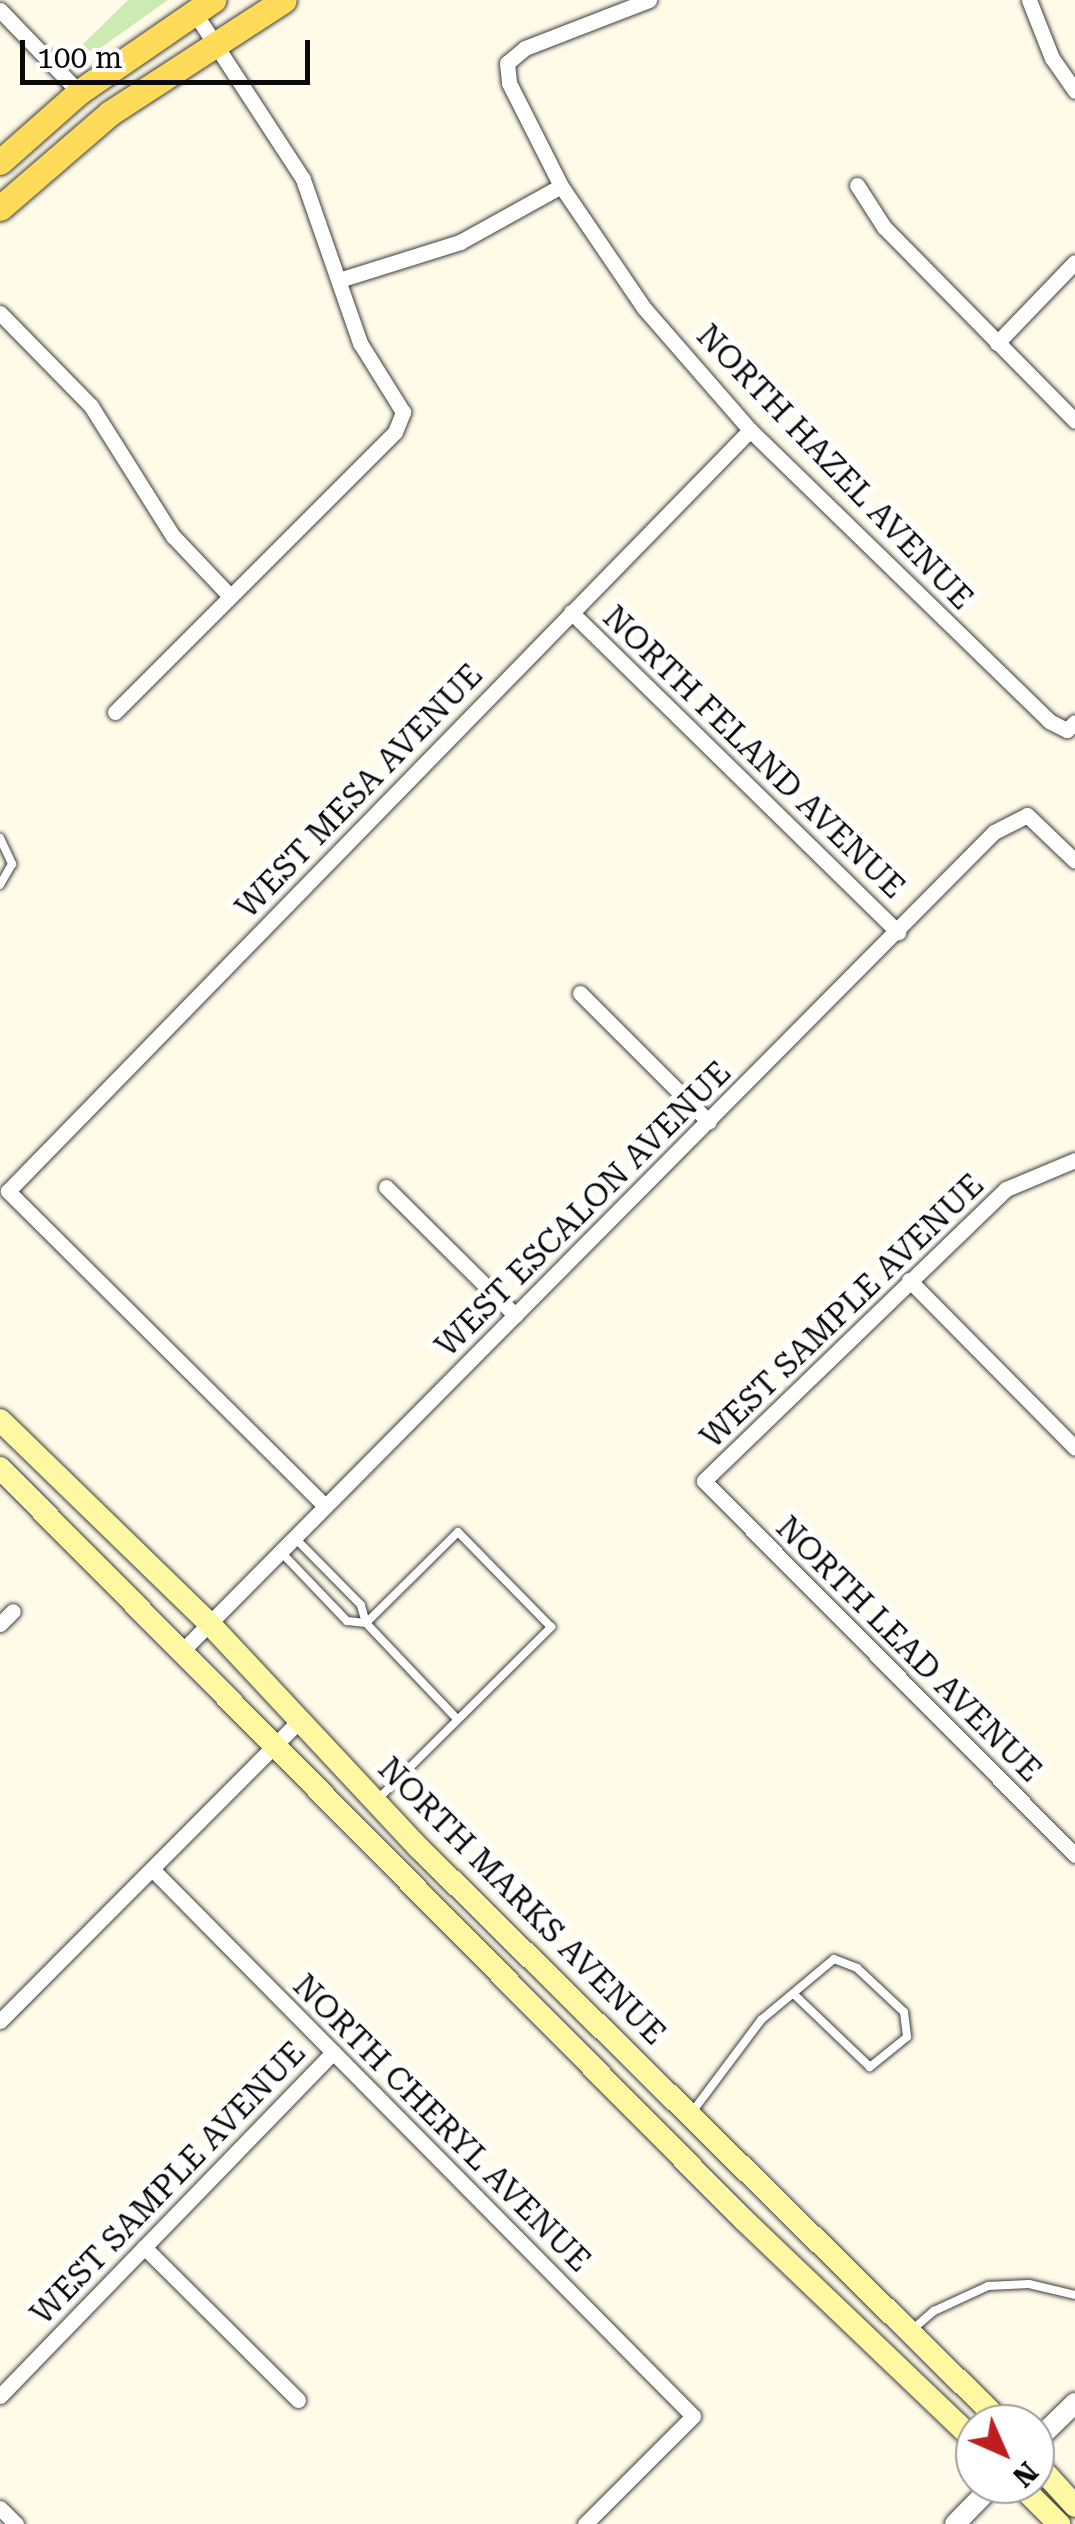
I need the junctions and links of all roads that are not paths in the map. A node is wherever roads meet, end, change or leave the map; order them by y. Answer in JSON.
{"nodes":[{"id":1,"x":284,"y":0,"type":"edge"},
{"id":2,"x":649,"y":0,"type":"edge"},
{"id":3,"x":1029,"y":0,"type":"edge"},
{"id":4,"x":204,"y":6,"type":"edge"},
{"id":5,"x":0,"y":10,"type":"edge"},
{"id":6,"x":213,"y":43,"type":"junction"},
{"id":7,"x":79,"y":92,"type":"junction"},
{"id":8,"x":1075,"y":92,"type":"edge"},
{"id":9,"x":0,"y":162,"type":"edge"},
{"id":10,"x":40,"y":171,"type":"junction"},
{"id":11,"x":857,"y":185,"type":"dead end"},
{"id":12,"x":561,"y":186,"type":"junction"},
{"id":13,"x":0,"y":208,"type":"edge"},
{"id":14,"x":1075,"y":262,"type":"edge"},
{"id":15,"x":340,"y":280,"type":"junction"},
{"id":16,"x":0,"y":313,"type":"edge"},
{"id":17,"x":996,"y":343,"type":"junction"},
{"id":18,"x":1075,"y":421,"type":"edge"},
{"id":19,"x":750,"y":430,"type":"junction"},
{"id":20,"x":229,"y":595,"type":"junction"},
{"id":21,"x":572,"y":612,"type":"junction"},
{"id":22,"x":116,"y":712,"type":"dead end"},
{"id":23,"x":1071,"y":726,"type":"edge"},
{"id":24,"x":0,"y":838,"type":"edge"},
{"id":25,"x":1075,"y":861,"type":"edge"},
{"id":26,"x":0,"y":886,"type":"edge"},
{"id":27,"x":898,"y":932,"type":"junction"},
{"id":28,"x":580,"y":993,"type":"dead end"},
{"id":29,"x":709,"y":1122,"type":"junction"},
{"id":30,"x":1075,"y":1160,"type":"edge"},
{"id":31,"x":386,"y":1187,"type":"dead end"},
{"id":32,"x":908,"y":1280,"type":"junction"},
{"id":33,"x":514,"y":1315,"type":"junction"},
{"id":34,"x":0,"y":1420,"type":"edge"},
{"id":35,"x":0,"y":1442,"type":"edge"},
{"id":36,"x":1075,"y":1448,"type":"edge"},
{"id":37,"x":45,"y":1464,"type":"junction"},
{"id":38,"x":0,"y":1468,"type":"edge"},
{"id":39,"x":704,"y":1481,"type":"joint"},
{"id":40,"x":325,"y":1506,"type":"junction"},
{"id":41,"x":294,"y":1538,"type":"junction"},
{"id":42,"x":280,"y":1551,"type":"junction"},
{"id":43,"x":13,"y":1612,"type":"dead end"},
{"id":44,"x":208,"y":1622,"type":"junction"},
{"id":45,"x":366,"y":1622,"type":"junction"},
{"id":46,"x":0,"y":1624,"type":"edge"},
{"id":47,"x":182,"y":1651,"type":"junction"},
{"id":48,"x":457,"y":1719,"type":"junction"},
{"id":49,"x":300,"y":1720,"type":"junction"},
{"id":50,"x":271,"y":1747,"type":"junction"},
{"id":51,"x":376,"y":1801,"type":"junction"},
{"id":52,"x":1075,"y":1855,"type":"edge"},
{"id":53,"x":152,"y":1869,"type":"junction"},
{"id":54,"x":795,"y":1995,"type":"junction"},
{"id":55,"x":0,"y":2021,"type":"edge"},
{"id":56,"x":334,"y":2052,"type":"junction"},
{"id":57,"x":690,"y":2114,"type":"junction"},
{"id":58,"x":144,"y":2248,"type":"junction"},
{"id":59,"x":1075,"y":2295,"type":"edge"},
{"id":60,"x":913,"y":2329,"type":"junction"},
{"id":61,"x":0,"y":2396,"type":"edge"},
{"id":62,"x":298,"y":2400,"type":"dead end"},
{"id":63,"x":1075,"y":2403,"type":"edge"},
{"id":64,"x":984,"y":2404,"type":"edge"},
{"id":65,"x":955,"y":2421,"type":"edge"},
{"id":66,"x":1055,"y":2422,"type":"edge"},
{"id":67,"x":1055,"y":2484,"type":"edge"},
{"id":68,"x":974,"y":2504,"type":"edge"},
{"id":69,"x":1039,"y":2504,"type":"edge"},
{"id":70,"x":1075,"y":2506,"type":"edge"},
{"id":71,"x":0,"y":2508,"type":"edge"},
{"id":72,"x":16,"y":2524,"type":"edge"},
{"id":73,"x":585,"y":2524,"type":"edge"},
{"id":74,"x":954,"y":2524,"type":"edge"},
{"id":75,"x":1059,"y":2524,"type":"edge"}],
"edges":[{"from":1,"to":6,"type":"main road"},
{"from":2,"to":12,"type":"street","name":"NORTH HAZEL AVENUE"},
{"from":3,"to":8,"type":"street"},
{"from":4,"to":6,"type":"street"},
{"from":4,"to":7,"type":"main road"},
{"from":5,"to":7,"type":"street"},
{"from":6,"to":10,"type":"main road"},
{"from":6,"to":15,"type":"street"},
{"from":7,"to":9,"type":"main road"},
{"from":7,"to":10,"type":"main road"},
{"from":10,"to":13,"type":"main road"},
{"from":11,"to":17,"type":"street"},
{"from":12,"to":15,"type":"street"},
{"from":12,"to":19,"type":"street","name":"NORTH HAZEL AVENUE"},
{"from":14,"to":17,"type":"street"},
{"from":15,"to":20,"type":"street"},
{"from":16,"to":20,"type":"street"},
{"from":17,"to":18,"type":"street"},
{"from":19,"to":21,"type":"street","name":"WEST MESA AVENUE"},
{"from":19,"to":23,"type":"street","name":"NORTH HAZEL AVENUE"},
{"from":20,"to":22,"type":"street"},
{"from":21,"to":27,"type":"street","name":"NORTH FELAND AVENUE"},
{"from":21,"to":40,"type":"street","name":"WEST MESA AVENUE"},
{"from":24,"to":26,"type":"lane"},
{"from":25,"to":27,"type":"street","name":"WEST ESCALON AVENUE"},
{"from":27,"to":29,"type":"street","name":"WEST ESCALON AVENUE"},
{"from":28,"to":29,"type":"street"},
{"from":29,"to":33,"type":"street","name":"WEST ESCALON AVENUE"},
{"from":30,"to":32,"type":"street","name":"WEST SAMPLE AVENUE"},
{"from":31,"to":33,"type":"street"},
{"from":32,"to":36,"type":"street"},
{"from":32,"to":39,"type":"street","name":"WEST SAMPLE AVENUE"},
{"from":33,"to":40,"type":"street","name":"WEST ESCALON AVENUE"},
{"from":34,"to":37,"type":"main road","name":"NORTH MARKS AVENUE"},
{"from":35,"to":37,"type":"main road"},
{"from":37,"to":44,"type":"main road","name":"NORTH MARKS AVENUE"},
{"from":38,"to":47,"type":"main road"},
{"from":39,"to":52,"type":"street","name":"NORTH LEAD AVENUE"},
{"from":40,"to":41,"type":"street","name":"WEST ESCALON AVENUE"},
{"from":41,"to":42,"type":"street","name":"WEST ESCALON AVENUE"},
{"from":41,"to":45,"type":"lane"},
{"from":42,"to":44,"type":"street","name":"WEST ESCALON AVENUE"},
{"from":42,"to":45,"type":"lane"},
{"from":43,"to":46,"type":"street"},
{"from":44,"to":47,"type":"street","name":"WEST ESCALON AVENUE"},
{"from":44,"to":49,"type":"main road","name":"NORTH MARKS AVENUE"},
{"from":45,"to":48,"type":"lane"},
{"from":45,"to":48,"type":"lane"},
{"from":47,"to":50,"type":"main road"},
{"from":48,"to":51,"type":"lane"},
{"from":49,"to":50,"type":"street"},
{"from":49,"to":51,"type":"main road","name":"NORTH MARKS AVENUE"},
{"from":50,"to":53,"type":"street"},
{"from":50,"to":65,"type":"main road"},
{"from":51,"to":57,"type":"main road","name":"NORTH MARKS AVENUE"},
{"from":53,"to":55,"type":"street"},
{"from":53,"to":56,"type":"street","name":"NORTH CHERYL AVENUE"},
{"from":54,"to":54,"type":"lane"},
{"from":54,"to":57,"type":"lane"},
{"from":56,"to":58,"type":"street","name":"WEST SAMPLE AVENUE"},
{"from":56,"to":73,"type":"street","name":"NORTH CHERYL AVENUE"},
{"from":57,"to":60,"type":"main road","name":"NORTH MARKS AVENUE"},
{"from":58,"to":61,"type":"street","name":"WEST SAMPLE AVENUE"},
{"from":58,"to":62,"type":"street"},
{"from":59,"to":60,"type":"lane"},
{"from":60,"to":64,"type":"main road","name":"NORTH MARKS AVENUE"},
{"from":63,"to":66,"type":"street"},
{"from":67,"to":70,"type":"main road"},
{"from":68,"to":74,"type":"street"},
{"from":69,"to":75,"type":"main road"},
{"from":71,"to":72,"type":"street"}]}
